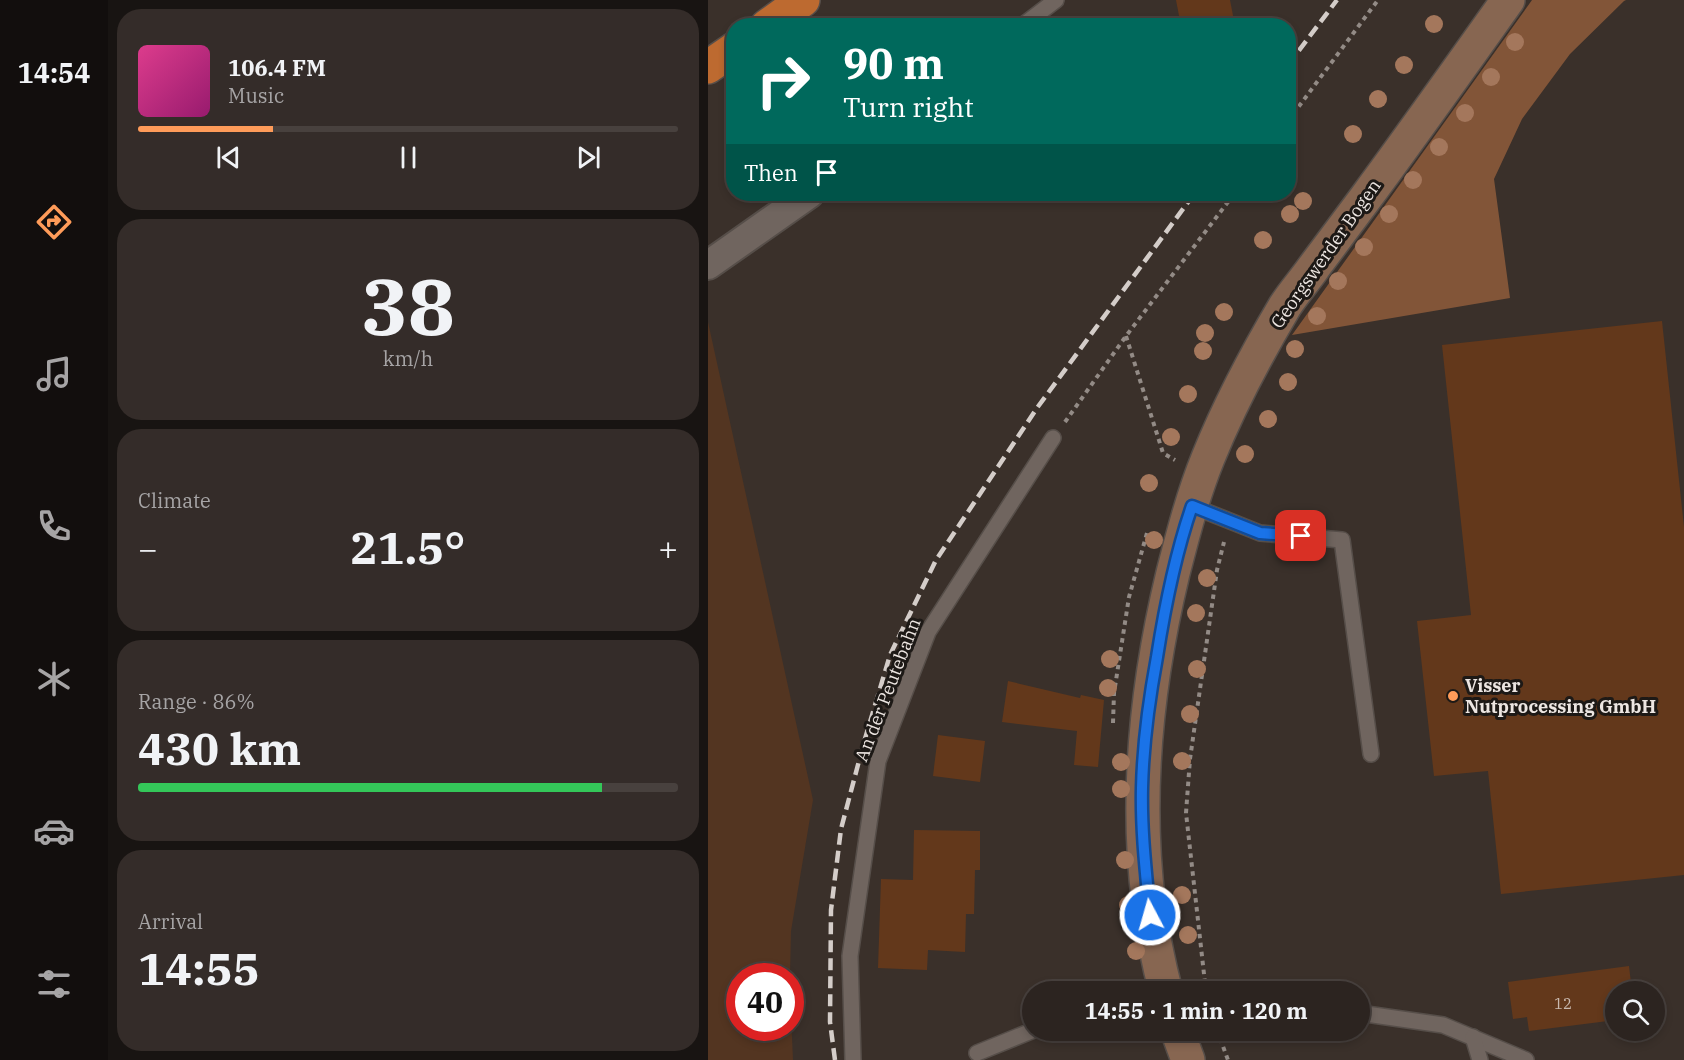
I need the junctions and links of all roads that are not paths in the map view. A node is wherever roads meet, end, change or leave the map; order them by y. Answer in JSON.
{"nodes":[{"id":1,"x":803,"y":0,"type":"edge"},
{"id":2,"x":1056,"y":0,"type":"edge"},
{"id":3,"x":1508,"y":0,"type":"edge"},
{"id":4,"x":778,"y":18,"type":"edge"},
{"id":5,"x":1033,"y":18,"type":"edge"},
{"id":6,"x":726,"y":55,"type":"edge"},
{"id":7,"x":708,"y":67,"type":"edge"},
{"id":8,"x":799,"y":201,"type":"edge"},
{"id":9,"x":708,"y":265,"type":"edge"},
{"id":10,"x":1053,"y":438,"type":"road end"},
{"id":11,"x":1192,"y":506,"type":"junction"},
{"id":12,"x":1371,"y":754,"type":"dead end"},
{"id":13,"x":1163,"y":981,"type":"edge"},
{"id":14,"x":1370,"y":1014,"type":"edge"},
{"id":15,"x":1022,"y":1035,"type":"edge"},
{"id":16,"x":1473,"y":1037,"type":"junction"},
{"id":17,"x":1182,"y":1041,"type":"edge"},
{"id":18,"x":977,"y":1053,"type":"dead end"},
{"id":19,"x":852,"y":1060,"type":"edge"},
{"id":20,"x":1188,"y":1060,"type":"edge"},
{"id":21,"x":1480,"y":1060,"type":"edge"},
{"id":22,"x":1526,"y":1060,"type":"edge"}],
"edges":[{"from":1,"to":4,"type":"highway"},
{"from":2,"to":5,"type":"lane"},
{"from":3,"to":11,"type":"street","name":"Georgswerder Bogen"},
{"from":6,"to":7,"type":"highway"},
{"from":8,"to":9,"type":"street"},
{"from":10,"to":19,"type":"lane","name":"An der Peutebahn"},
{"from":11,"to":12,"type":"lane"},
{"from":11,"to":13,"type":"street","name":"Georgswerder Bogen"},
{"from":14,"to":16,"type":"lane"},
{"from":15,"to":18,"type":"lane"},
{"from":16,"to":21,"type":"lane"},
{"from":16,"to":22,"type":"lane"},
{"from":17,"to":20,"type":"street"}]}
